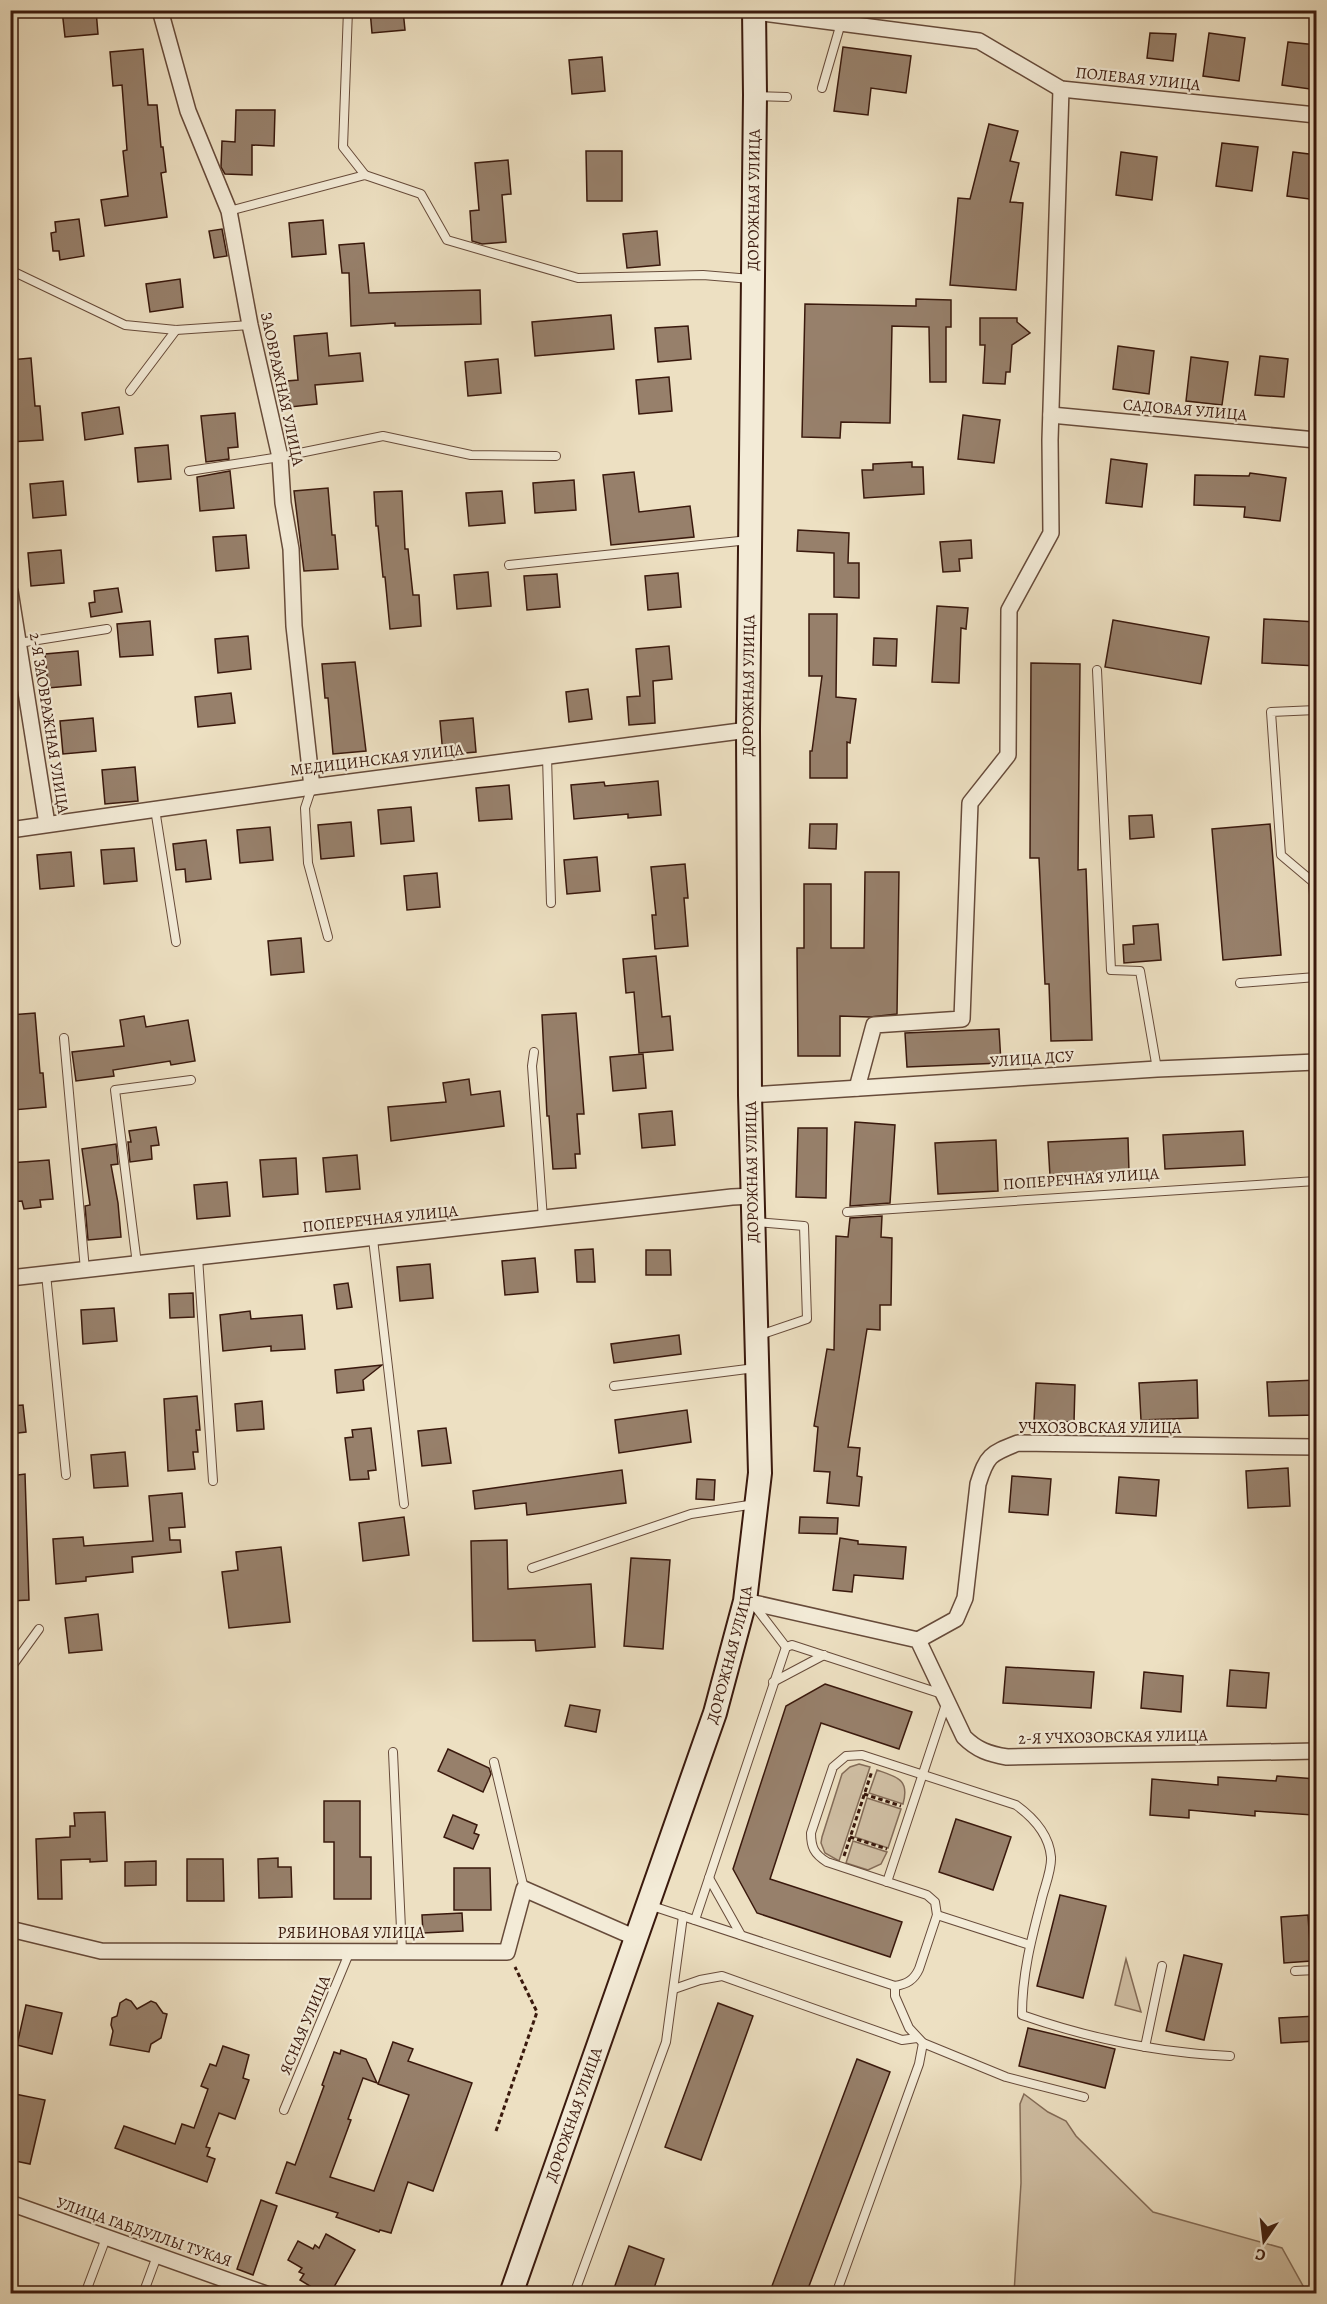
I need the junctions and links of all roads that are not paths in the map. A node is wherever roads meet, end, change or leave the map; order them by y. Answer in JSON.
{"nodes":[{"id":1,"x":160,"y":10,"type":"edge"},
{"id":2,"x":348,"y":10,"type":"edge"},
{"id":3,"x":754,"y":11,"type":"edge"},
{"id":4,"x":841,"y":23,"type":"junction"},
{"id":5,"x":822,"y":88,"type":"dead end"},
{"id":6,"x":1061,"y":89,"type":"junction"},
{"id":7,"x":755,"y":95,"type":"junction"},
{"id":8,"x":787,"y":97,"type":"dead end"},
{"id":9,"x":1317,"y":115,"type":"edge"},
{"id":10,"x":365,"y":175,"type":"junction"},
{"id":11,"x":229,"y":211,"type":"junction"},
{"id":12,"x":10,"y":270,"type":"edge"},
{"id":13,"x":752,"y":279,"type":"junction"},
{"id":14,"x":250,"y":325,"type":"junction"},
{"id":15,"x":176,"y":330,"type":"junction"},
{"id":16,"x":130,"y":391,"type":"dead end"},
{"id":17,"x":1051,"y":415,"type":"junction"},
{"id":18,"x":1317,"y":440,"type":"edge"},
{"id":19,"x":556,"y":456,"type":"dead end"},
{"id":20,"x":280,"y":457,"type":"junction"},
{"id":21,"x":189,"y":471,"type":"dead end"},
{"id":22,"x":751,"y":540,"type":"junction"},
{"id":23,"x":509,"y":565,"type":"dead end"},
{"id":24,"x":10,"y":591,"type":"edge"},
{"id":25,"x":107,"y":629,"type":"dead end"},
{"id":26,"x":19,"y":643,"type":"junction"},
{"id":27,"x":1097,"y":670,"type":"dead end"},
{"id":28,"x":1317,"y":710,"type":"edge"},
{"id":29,"x":748,"y":730,"type":"junction"},
{"id":30,"x":547,"y":756,"type":"junction"},
{"id":31,"x":312,"y":787,"type":"junction"},
{"id":32,"x":155,"y":809,"type":"junction"},
{"id":33,"x":47,"y":825,"type":"junction"},
{"id":34,"x":10,"y":830,"type":"edge"},
{"id":35,"x":551,"y":903,"type":"dead end"},
{"id":36,"x":1317,"y":920,"type":"edge"},
{"id":37,"x":328,"y":937,"type":"dead end"},
{"id":38,"x":177,"y":942,"type":"dead end"},
{"id":39,"x":1317,"y":977,"type":"edge"},
{"id":40,"x":1240,"y":983,"type":"dead end"},
{"id":41,"x":64,"y":1038,"type":"dead end"},
{"id":42,"x":534,"y":1052,"type":"dead end"},
{"id":43,"x":1317,"y":1062,"type":"edge"},
{"id":44,"x":1157,"y":1069,"type":"junction"},
{"id":45,"x":190,"y":1080,"type":"dead end"},
{"id":46,"x":857,"y":1088,"type":"junction"},
{"id":47,"x":750,"y":1095,"type":"junction"},
{"id":48,"x":1317,"y":1181,"type":"edge"},
{"id":49,"x":753,"y":1196,"type":"junction"},
{"id":50,"x":847,"y":1212,"type":"dead end"},
{"id":51,"x":543,"y":1219,"type":"junction"},
{"id":52,"x":753,"y":1222,"type":"junction"},
{"id":53,"x":373,"y":1239,"type":"junction"},
{"id":54,"x":198,"y":1257,"type":"junction"},
{"id":55,"x":138,"y":1264,"type":"junction"},
{"id":56,"x":85,"y":1270,"type":"junction"},
{"id":57,"x":46,"y":1274,"type":"junction"},
{"id":58,"x":10,"y":1278,"type":"edge"},
{"id":59,"x":755,"y":1336,"type":"junction"},
{"id":60,"x":756,"y":1368,"type":"junction"},
{"id":61,"x":614,"y":1386,"type":"dead end"},
{"id":62,"x":1317,"y":1447,"type":"edge"},
{"id":63,"x":66,"y":1475,"type":"dead end"},
{"id":64,"x":213,"y":1481,"type":"dead end"},
{"id":65,"x":404,"y":1504,"type":"dead end"},
{"id":66,"x":757,"y":1504,"type":"junction"},
{"id":67,"x":532,"y":1569,"type":"dead end"},
{"id":68,"x":749,"y":1602,"type":"junction"},
{"id":69,"x":39,"y":1629,"type":"dead end"},
{"id":70,"x":918,"y":1640,"type":"junction"},
{"id":71,"x":786,"y":1647,"type":"junction"},
{"id":72,"x":824,"y":1655,"type":"junction"},
{"id":73,"x":10,"y":1669,"type":"edge"},
{"id":74,"x":773,"y":1682,"type":"junction"},
{"id":75,"x":944,"y":1698,"type":"junction"},
{"id":76,"x":1317,"y":1751,"type":"edge"},
{"id":77,"x":393,"y":1752,"type":"dead end"},
{"id":78,"x":494,"y":1762,"type":"dead end"},
{"id":79,"x":922,"y":1775,"type":"junction"},
{"id":80,"x":709,"y":1878,"type":"junction"},
{"id":81,"x":887,"y":1882,"type":"junction"},
{"id":82,"x":524,"y":1889,"type":"junction"},
{"id":83,"x":648,"y":1905,"type":"junction"},
{"id":84,"x":937,"y":1915,"type":"junction"},
{"id":85,"x":683,"y":1916,"type":"junction"},
{"id":86,"x":695,"y":1920,"type":"junction"},
{"id":87,"x":10,"y":1929,"type":"edge"},
{"id":88,"x":741,"y":1935,"type":"junction"},
{"id":89,"x":636,"y":1938,"type":"junction"},
{"id":90,"x":1030,"y":1945,"type":"junction"},
{"id":91,"x":350,"y":1952,"type":"junction"},
{"id":92,"x":402,"y":1952,"type":"junction"},
{"id":93,"x":1162,"y":1966,"type":"dead end"},
{"id":94,"x":1317,"y":1970,"type":"edge"},
{"id":95,"x":1295,"y":1971,"type":"dead end"},
{"id":96,"x":895,"y":1986,"type":"junction"},
{"id":97,"x":674,"y":1989,"type":"junction"},
{"id":98,"x":920,"y":2040,"type":"junction"},
{"id":99,"x":1145,"y":2047,"type":"junction"},
{"id":100,"x":1230,"y":2056,"type":"dead end"},
{"id":101,"x":1084,"y":2097,"type":"dead end"},
{"id":102,"x":284,"y":2110,"type":"dead end"},
{"id":103,"x":10,"y":2203,"type":"edge"},
{"id":104,"x":106,"y":2238,"type":"junction"},
{"id":105,"x":157,"y":2256,"type":"junction"},
{"id":106,"x":85,"y":2294,"type":"edge"},
{"id":107,"x":143,"y":2294,"type":"edge"},
{"id":108,"x":266,"y":2294,"type":"edge"},
{"id":109,"x":511,"y":2294,"type":"edge"},
{"id":110,"x":574,"y":2294,"type":"edge"},
{"id":111,"x":836,"y":2294,"type":"edge"}],
"edges":[{"from":1,"to":11,"type":"street","name":"ЗАОВРАЖНАЯ УЛИЦА"},
{"from":2,"to":10,"type":"lane"},
{"from":3,"to":4,"type":"street","name":"ПОЛЕВАЯ УЛИЦА"},
{"from":3,"to":7,"type":"street","name":"ДОРОЖНАЯ УЛИЦА"},
{"from":4,"to":5,"type":"lane"},
{"from":4,"to":6,"type":"street","name":"ПОЛЕВАЯ УЛИЦА"},
{"from":6,"to":9,"type":"street","name":"ПОЛЕВАЯ УЛИЦА"},
{"from":6,"to":17,"type":"street"},
{"from":7,"to":8,"type":"lane"},
{"from":7,"to":13,"type":"street","name":"ДОРОЖНАЯ УЛИЦА"},
{"from":10,"to":11,"type":"lane"},
{"from":10,"to":13,"type":"lane"},
{"from":11,"to":14,"type":"street","name":"ЗАОВРАЖНАЯ УЛИЦА"},
{"from":12,"to":15,"type":"lane"},
{"from":13,"to":22,"type":"street","name":"ДОРОЖНАЯ УЛИЦА"},
{"from":14,"to":15,"type":"lane"},
{"from":14,"to":20,"type":"street","name":"ЗАОВРАЖНАЯ УЛИЦА"},
{"from":15,"to":16,"type":"lane"},
{"from":17,"to":18,"type":"street","name":"САДОВАЯ УЛИЦА"},
{"from":17,"to":46,"type":"street"},
{"from":19,"to":20,"type":"lane"},
{"from":20,"to":21,"type":"lane"},
{"from":20,"to":31,"type":"street","name":"ЗАОВРАЖНАЯ УЛИЦА"},
{"from":22,"to":23,"type":"lane"},
{"from":22,"to":29,"type":"street","name":"ДОРОЖНАЯ УЛИЦА"},
{"from":24,"to":26,"type":"street","name":"2-Я ЗАОВРАЖНАЯ УЛИЦА"},
{"from":25,"to":26,"type":"lane"},
{"from":26,"to":33,"type":"street","name":"2-Я ЗАОВРАЖНАЯ УЛИЦА"},
{"from":27,"to":44,"type":"lane"},
{"from":28,"to":36,"type":"lane"},
{"from":29,"to":30,"type":"street","name":"МЕДИЦИНСКАЯ УЛИЦА"},
{"from":29,"to":47,"type":"street","name":"ДОРОЖНАЯ УЛИЦА"},
{"from":30,"to":31,"type":"street","name":"МЕДИЦИНСКАЯ УЛИЦА"},
{"from":30,"to":35,"type":"lane"},
{"from":31,"to":32,"type":"street","name":"МЕДИЦИНСКАЯ УЛИЦА"},
{"from":31,"to":37,"type":"lane"},
{"from":32,"to":33,"type":"street","name":"МЕДИЦИНСКАЯ УЛИЦА"},
{"from":32,"to":38,"type":"lane"},
{"from":33,"to":34,"type":"street","name":"МЕДИЦИНСКАЯ УЛИЦА"},
{"from":39,"to":40,"type":"lane"},
{"from":41,"to":56,"type":"lane"},
{"from":42,"to":51,"type":"lane"},
{"from":43,"to":44,"type":"street","name":"УЛИЦА ДСУ"},
{"from":44,"to":46,"type":"street","name":"УЛИЦА ДСУ"},
{"from":45,"to":55,"type":"lane"},
{"from":46,"to":47,"type":"street","name":"УЛИЦА ДСУ"},
{"from":47,"to":49,"type":"street","name":"ДОРОЖНАЯ УЛИЦА"},
{"from":48,"to":50,"type":"lane","name":"ПОПЕРЕЧНАЯ УЛИЦА"},
{"from":49,"to":51,"type":"street","name":"ПОПЕРЕЧНАЯ УЛИЦА"},
{"from":49,"to":52,"type":"street","name":"ДОРОЖНАЯ УЛИЦА"},
{"from":51,"to":53,"type":"street","name":"ПОПЕРЕЧНАЯ УЛИЦА"},
{"from":52,"to":59,"type":"street","name":"ДОРОЖНАЯ УЛИЦА"},
{"from":52,"to":59,"type":"lane"},
{"from":53,"to":54,"type":"street","name":"ПОПЕРЕЧНАЯ УЛИЦА"},
{"from":53,"to":65,"type":"lane"},
{"from":54,"to":55,"type":"street","name":"ПОПЕРЕЧНАЯ УЛИЦА"},
{"from":54,"to":64,"type":"lane"},
{"from":55,"to":56,"type":"street","name":"ПОПЕРЕЧНАЯ УЛИЦА"},
{"from":56,"to":57,"type":"street","name":"ПОПЕРЕЧНАЯ УЛИЦА"},
{"from":57,"to":58,"type":"street","name":"ПОПЕРЕЧНАЯ УЛИЦА"},
{"from":57,"to":63,"type":"lane"},
{"from":59,"to":60,"type":"street","name":"ДОРОЖНАЯ УЛИЦА"},
{"from":60,"to":61,"type":"lane"},
{"from":60,"to":66,"type":"street","name":"ДОРОЖНАЯ УЛИЦА"},
{"from":62,"to":70,"type":"street","name":"УЧХОЗОВСКАЯ УЛИЦА"},
{"from":66,"to":67,"type":"lane"},
{"from":66,"to":68,"type":"street","name":"ДОРОЖНАЯ УЛИЦА"},
{"from":68,"to":70,"type":"street"},
{"from":68,"to":71,"type":"lane"},
{"from":68,"to":83,"type":"street","name":"ДОРОЖНАЯ УЛИЦА"},
{"from":69,"to":73,"type":"lane"},
{"from":70,"to":75,"type":"street","name":"2-Я УЧХОЗОВСКАЯ УЛИЦА"},
{"from":71,"to":72,"type":"lane"},
{"from":71,"to":74,"type":"lane"},
{"from":72,"to":74,"type":"lane"},
{"from":72,"to":75,"type":"lane"},
{"from":74,"to":80,"type":"lane"},
{"from":75,"to":76,"type":"street","name":"2-Я УЧХОЗОВСКАЯ УЛИЦА"},
{"from":75,"to":79,"type":"lane"},
{"from":77,"to":92,"type":"lane"},
{"from":78,"to":82,"type":"lane"},
{"from":79,"to":81,"type":"lane"},
{"from":79,"to":81,"type":"lane"},
{"from":79,"to":90,"type":"lane"},
{"from":80,"to":86,"type":"lane"},
{"from":80,"to":88,"type":"lane"},
{"from":81,"to":84,"type":"lane"},
{"from":82,"to":89,"type":"street"},
{"from":82,"to":92,"type":"street","name":"РЯБИНОВАЯ УЛИЦА"},
{"from":83,"to":85,"type":"lane"},
{"from":83,"to":89,"type":"street","name":"ДОРОЖНАЯ УЛИЦА"},
{"from":84,"to":90,"type":"lane"},
{"from":84,"to":96,"type":"lane"},
{"from":85,"to":86,"type":"lane"},
{"from":85,"to":97,"type":"lane"},
{"from":86,"to":88,"type":"lane"},
{"from":87,"to":91,"type":"street","name":"РЯБИНОВАЯ УЛИЦА"},
{"from":88,"to":96,"type":"lane"},
{"from":89,"to":109,"type":"street","name":"ДОРОЖНАЯ УЛИЦА"},
{"from":90,"to":99,"type":"lane"},
{"from":91,"to":92,"type":"street","name":"РЯБИНОВАЯ УЛИЦА"},
{"from":91,"to":102,"type":"lane","name":"ЯСНАЯ УЛИЦА"},
{"from":93,"to":99,"type":"lane"},
{"from":94,"to":95,"type":"lane"},
{"from":96,"to":98,"type":"lane"},
{"from":97,"to":98,"type":"lane"},
{"from":97,"to":110,"type":"lane"},
{"from":98,"to":101,"type":"lane"},
{"from":98,"to":111,"type":"lane"},
{"from":99,"to":100,"type":"lane"},
{"from":103,"to":104,"type":"street","name":"УЛИЦА ГАБДУЛЛЫ ТУКАЯ"},
{"from":104,"to":105,"type":"street","name":"УЛИЦА ГАБДУЛЛЫ ТУКАЯ"},
{"from":104,"to":106,"type":"lane"},
{"from":105,"to":107,"type":"lane"},
{"from":105,"to":108,"type":"street","name":"УЛИЦА ГАБДУЛЛЫ ТУКАЯ"}]}
